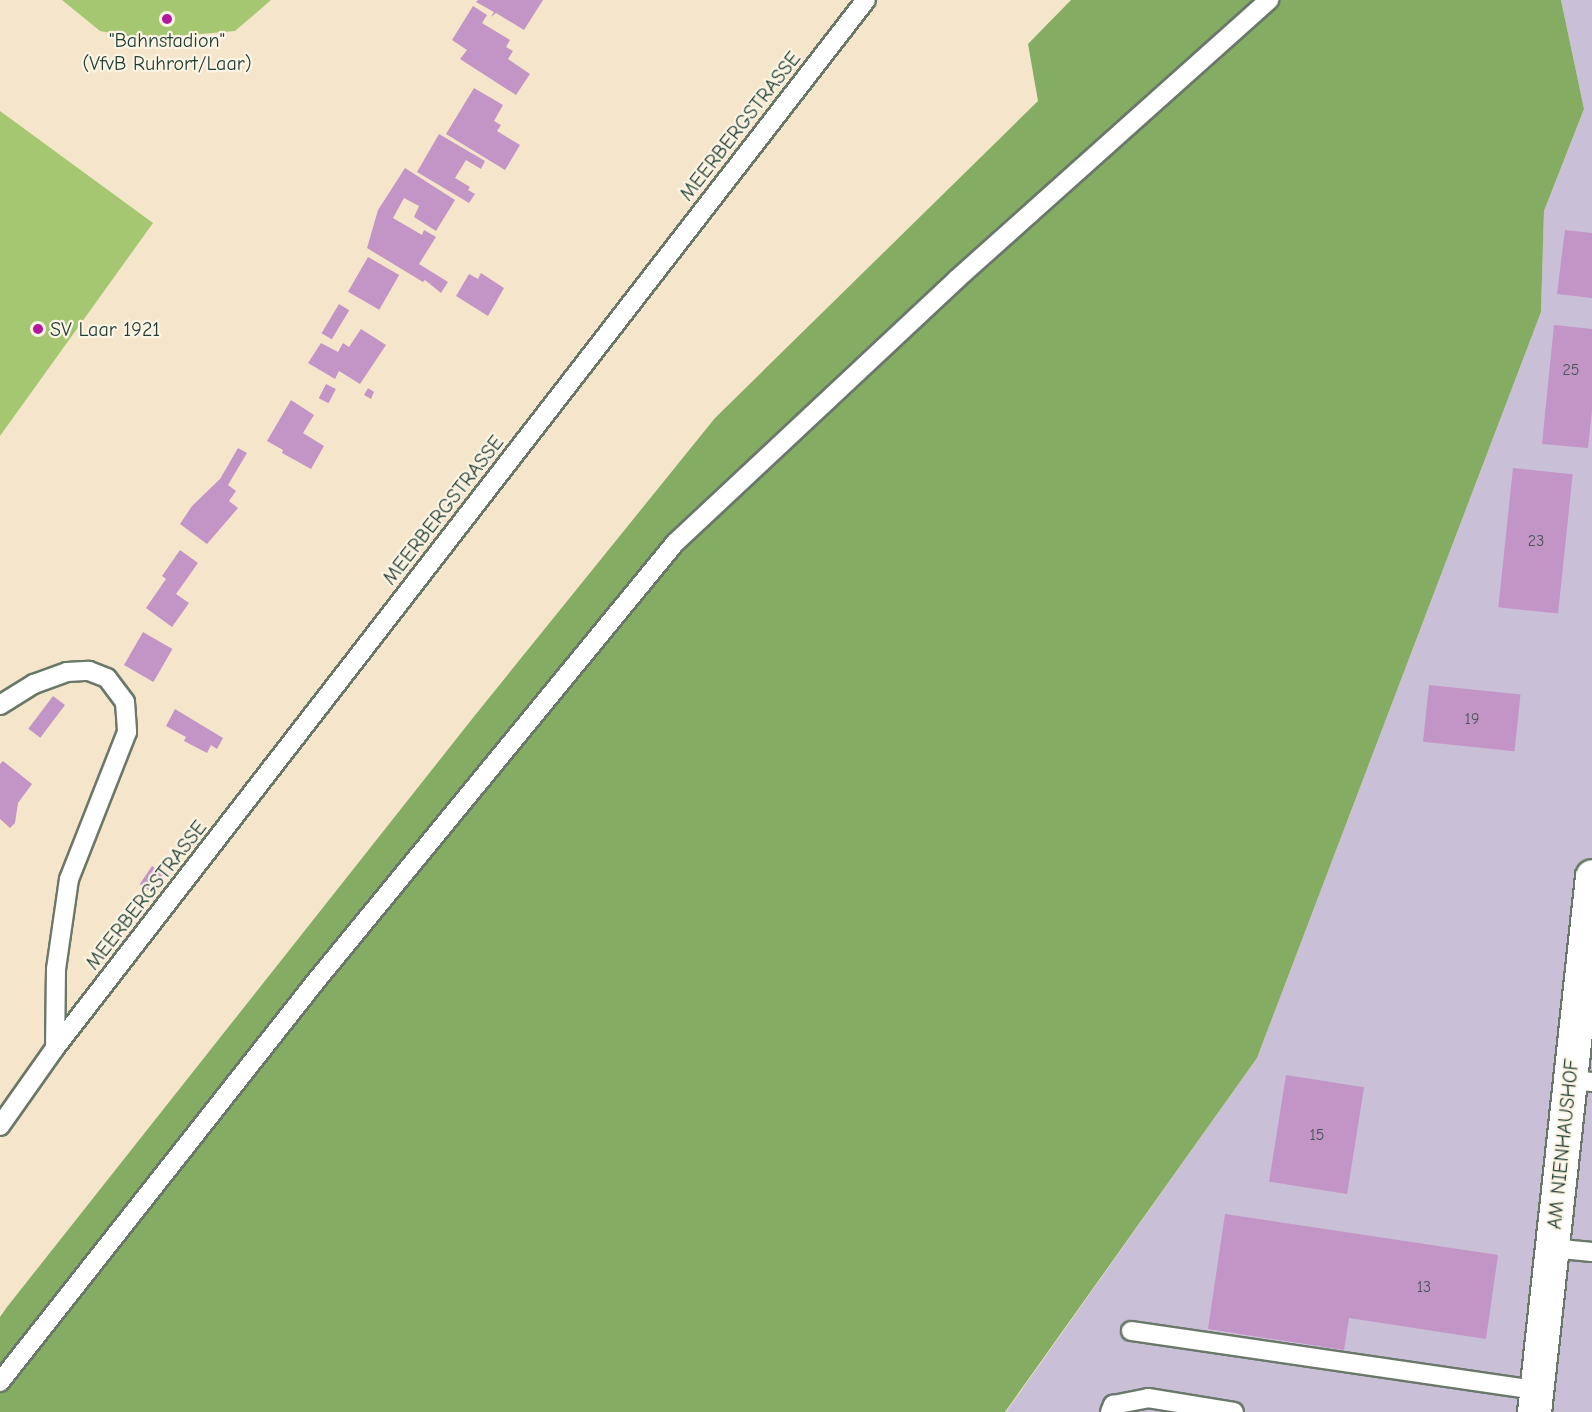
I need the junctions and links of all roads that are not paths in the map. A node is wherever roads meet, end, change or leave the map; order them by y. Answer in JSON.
{"nodes":[{"id":1,"x":866,"y":0,"type":"edge"},
{"id":2,"x":1269,"y":0,"type":"edge"},
{"id":3,"x":0,"y":705,"type":"edge"},
{"id":4,"x":1592,"y":876,"type":"edge"},
{"id":5,"x":56,"y":1048,"type":"junction"},
{"id":6,"x":1581,"y":1081,"type":"edge"},
{"id":7,"x":0,"y":1126,"type":"edge"},
{"id":8,"x":1551,"y":1248,"type":"junction"},
{"id":9,"x":1592,"y":1252,"type":"edge"},
{"id":10,"x":1131,"y":1331,"type":"dead end"},
{"id":11,"x":0,"y":1382,"type":"edge"},
{"id":12,"x":1535,"y":1401,"type":"edge"},
{"id":13,"x":1110,"y":1412,"type":"edge"},
{"id":14,"x":1234,"y":1412,"type":"edge"}],
"edges":[{"from":1,"to":5,"type":"lane","name":"MEERBERGSTRASSE"},
{"from":2,"to":11,"type":"lane"},
{"from":3,"to":5,"type":"lane","name":"MEERBERGSTRASSE"},
{"from":4,"to":6,"type":"street","name":"AM NIENHAUSHOF"},
{"from":5,"to":7,"type":"lane","name":"MEERBERGSTRASSE"},
{"from":6,"to":8,"type":"street","name":"AM NIENHAUSHOF"},
{"from":8,"to":9,"type":"lane"},
{"from":8,"to":12,"type":"street","name":"AM NIENHAUSHOF"},
{"from":10,"to":12,"type":"lane"},
{"from":13,"to":14,"type":"lane"}]}
